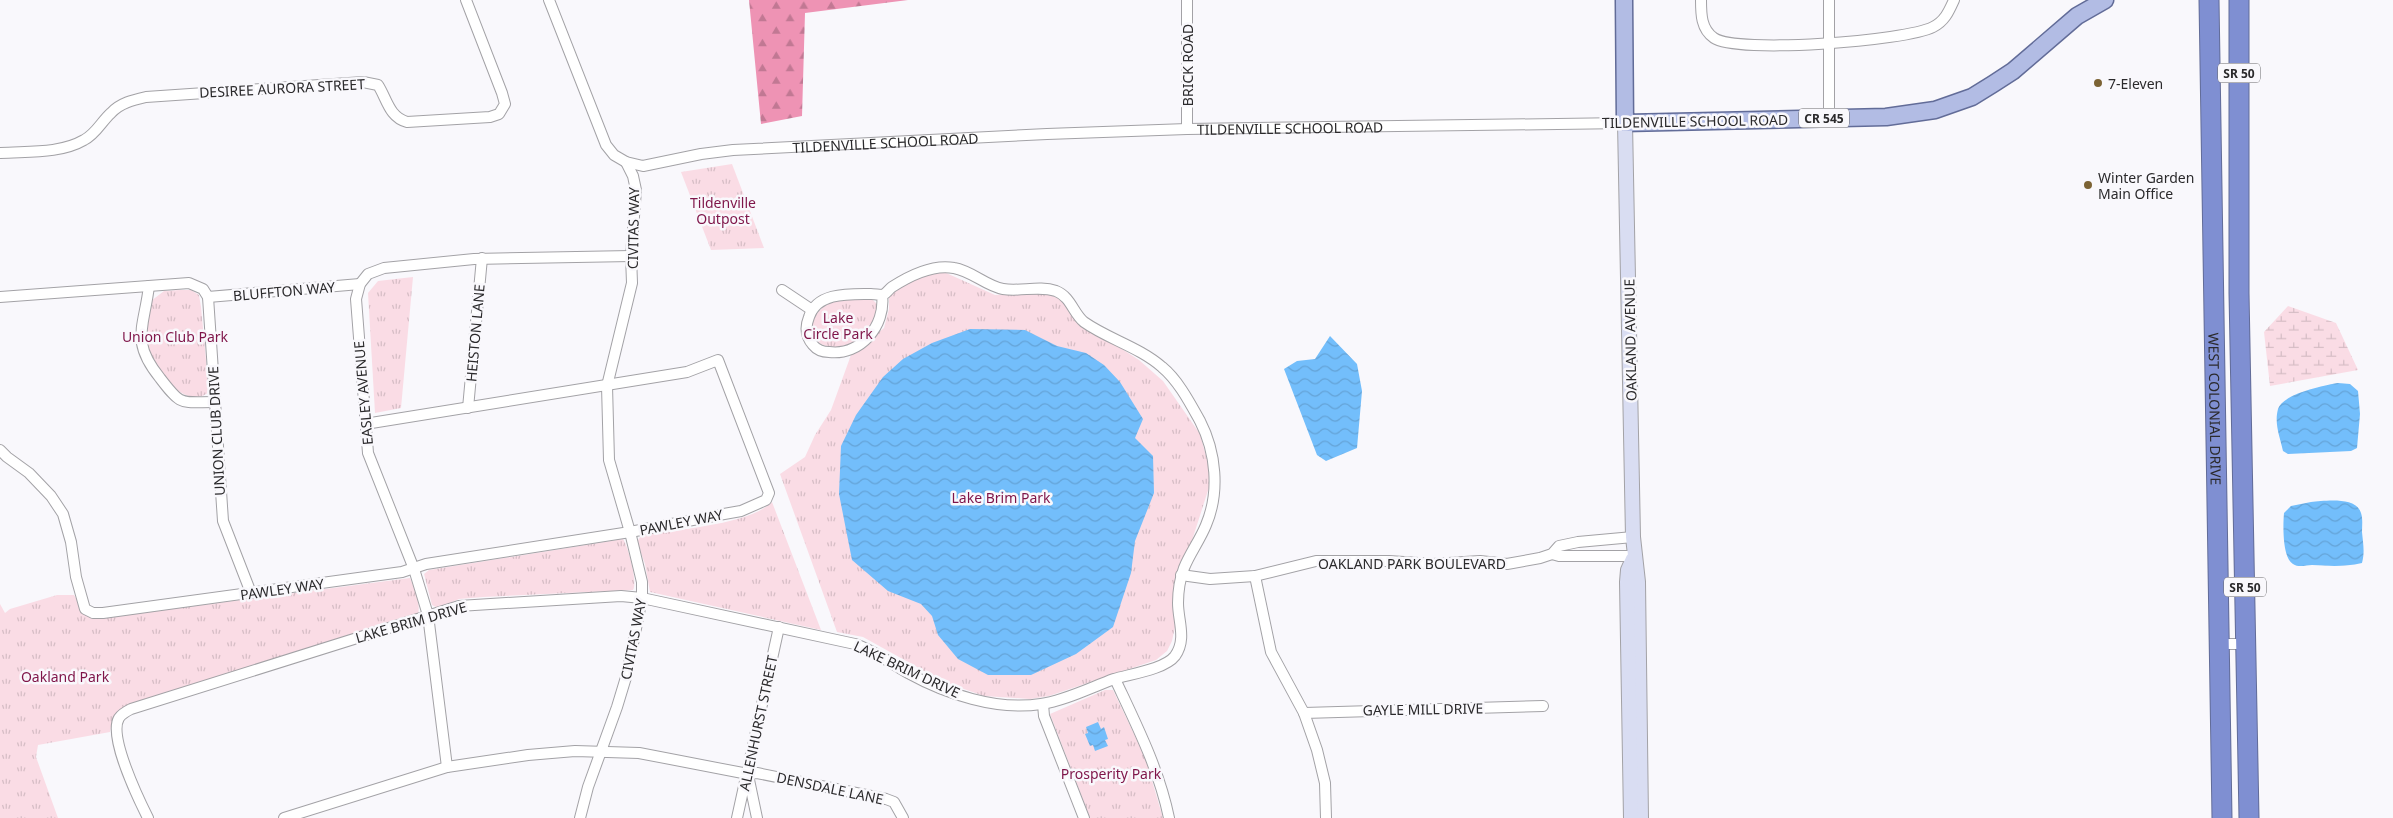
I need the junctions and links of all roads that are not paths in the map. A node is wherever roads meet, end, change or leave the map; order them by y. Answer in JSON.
{"nodes":[{"id":1,"x":466,"y":0,"type":"edge"},
{"id":2,"x":549,"y":0,"type":"edge"},
{"id":3,"x":1187,"y":0,"type":"edge"},
{"id":4,"x":1624,"y":0,"type":"edge"},
{"id":5,"x":1701,"y":0,"type":"edge"},
{"id":6,"x":1829,"y":0,"type":"edge"},
{"id":7,"x":1954,"y":0,"type":"edge"},
{"id":8,"x":2105,"y":0,"type":"edge"},
{"id":9,"x":2209,"y":0,"type":"edge"},
{"id":10,"x":2239,"y":0,"type":"edge"},
{"id":11,"x":1831,"y":44,"type":"junction"},
{"id":12,"x":1830,"y":118,"type":"junction"},
{"id":13,"x":1626,"y":123,"type":"junction"},
{"id":14,"x":1187,"y":129,"type":"junction"},
{"id":15,"x":0,"y":153,"type":"edge"},
{"id":16,"x":626,"y":162,"type":"junction"},
{"id":17,"x":631,"y":256,"type":"junction"},
{"id":18,"x":482,"y":258,"type":"junction"},
{"id":19,"x":360,"y":284,"type":"junction"},
{"id":20,"x":149,"y":286,"type":"junction"},
{"id":21,"x":782,"y":290,"type":"dead end"},
{"id":22,"x":882,"y":295,"type":"junction"},
{"id":23,"x":0,"y":297,"type":"edge"},
{"id":24,"x":208,"y":297,"type":"junction"},
{"id":25,"x":812,"y":310,"type":"junction"},
{"id":26,"x":607,"y":386,"type":"junction"},
{"id":27,"x":215,"y":402,"type":"junction"},
{"id":28,"x":468,"y":408,"type":"junction"},
{"id":29,"x":365,"y":424,"type":"junction"},
{"id":30,"x":0,"y":450,"type":"edge"},
{"id":31,"x":630,"y":532,"type":"junction"},
{"id":32,"x":1633,"y":538,"type":"junction"},
{"id":33,"x":1552,"y":554,"type":"junction"},
{"id":34,"x":1635,"y":556,"type":"junction"},
{"id":35,"x":414,"y":569,"type":"junction"},
{"id":36,"x":1181,"y":575,"type":"junction"},
{"id":37,"x":1255,"y":576,"type":"junction"},
{"id":38,"x":251,"y":593,"type":"junction"},
{"id":39,"x":642,"y":598,"type":"junction"},
{"id":40,"x":428,"y":615,"type":"junction"},
{"id":41,"x":779,"y":627,"type":"junction"},
{"id":42,"x":2219,"y":644,"type":"junction"},
{"id":43,"x":2246,"y":644,"type":"junction"},
{"id":44,"x":1115,"y":679,"type":"junction"},
{"id":45,"x":1043,"y":704,"type":"junction"},
{"id":46,"x":1542,"y":706,"type":"dead end"},
{"id":47,"x":1304,"y":713,"type":"junction"},
{"id":48,"x":602,"y":751,"type":"junction"},
{"id":49,"x":447,"y":767,"type":"junction"},
{"id":50,"x":748,"y":774,"type":"junction"},
{"id":51,"x":148,"y":818,"type":"edge"},
{"id":52,"x":284,"y":818,"type":"edge"},
{"id":53,"x":580,"y":818,"type":"edge"},
{"id":54,"x":737,"y":818,"type":"edge"},
{"id":55,"x":757,"y":818,"type":"edge"},
{"id":56,"x":903,"y":818,"type":"edge"},
{"id":57,"x":1084,"y":818,"type":"edge"},
{"id":58,"x":1169,"y":818,"type":"edge"},
{"id":59,"x":1326,"y":818,"type":"edge"},
{"id":60,"x":1631,"y":818,"type":"edge"},
{"id":61,"x":1641,"y":818,"type":"edge"},
{"id":62,"x":2222,"y":818,"type":"edge"},
{"id":63,"x":2249,"y":818,"type":"edge"}],
"edges":[{"from":1,"to":15,"type":"street","name":"DESIREE AURORA STREET"},
{"from":2,"to":16,"type":"street"},
{"from":3,"to":14,"type":"street","name":"BRICK ROAD"},
{"from":4,"to":13,"type":"main road"},
{"from":5,"to":11,"type":"street"},
{"from":6,"to":11,"type":"street"},
{"from":7,"to":11,"type":"street"},
{"from":8,"to":12,"type":"main road","name":"TILDENVILLE SCHOOL ROAD","number":"CR 545"},
{"from":9,"to":42,"type":"highway","name":"WEST COLONIAL DRIVE","number":"SR 50"},
{"from":10,"to":43,"type":"highway","name":"WEST COLONIAL DRIVE","number":"SR 50"},
{"from":11,"to":12,"type":"street"},
{"from":12,"to":13,"type":"main road","name":"TILDENVILLE SCHOOL ROAD","number":"CR 545"},
{"from":13,"to":14,"type":"street","name":"TILDENVILLE SCHOOL ROAD"},
{"from":13,"to":32,"type":"street","name":"OAKLAND AVENUE"},
{"from":14,"to":16,"type":"street","name":"TILDENVILLE SCHOOL ROAD"},
{"from":16,"to":17,"type":"street","name":"CIVITAS WAY"},
{"from":17,"to":18,"type":"street"},
{"from":17,"to":26,"type":"street","name":"CIVITAS WAY"},
{"from":18,"to":19,"type":"street"},
{"from":18,"to":28,"type":"street","name":"HEISTON LANE"},
{"from":19,"to":24,"type":"street","name":"BLUFFTON WAY"},
{"from":19,"to":29,"type":"street","name":"EASLEY AVENUE"},
{"from":20,"to":23,"type":"street"},
{"from":20,"to":24,"type":"street"},
{"from":20,"to":27,"type":"street"},
{"from":21,"to":25,"type":"street"},
{"from":22,"to":25,"type":"street"},
{"from":22,"to":25,"type":"street"},
{"from":22,"to":36,"type":"street","name":"LAKE BRIM DRIVE"},
{"from":24,"to":27,"type":"street","name":"UNION CLUB DRIVE"},
{"from":26,"to":28,"type":"street","name":"PAWLEY WAY"},
{"from":26,"to":31,"type":"street","name":"CIVITAS WAY"},
{"from":26,"to":31,"type":"street","name":"PAWLEY WAY"},
{"from":27,"to":38,"type":"street","name":"UNION CLUB DRIVE"},
{"from":28,"to":29,"type":"street","name":"PAWLEY WAY"},
{"from":29,"to":35,"type":"street","name":"EASLEY AVENUE"},
{"from":30,"to":38,"type":"street","name":"PAWLEY WAY"},
{"from":31,"to":35,"type":"street","name":"PAWLEY WAY"},
{"from":31,"to":39,"type":"street","name":"CIVITAS WAY"},
{"from":32,"to":33,"type":"street","name":"OAKLAND PARK BOULEVARD"},
{"from":32,"to":34,"type":"street","name":"OAKLAND AVENUE"},
{"from":33,"to":34,"type":"street","name":"OAKLAND PARK BOULEVARD"},
{"from":33,"to":37,"type":"street","name":"OAKLAND PARK BOULEVARD"},
{"from":34,"to":60,"type":"street","name":"OAKLAND AVENUE"},
{"from":34,"to":61,"type":"street","name":"OAKLAND AVENUE"},
{"from":35,"to":38,"type":"street","name":"PAWLEY WAY"},
{"from":35,"to":40,"type":"street","name":"EASLEY AVENUE"},
{"from":36,"to":37,"type":"street","name":"OAKLAND PARK BOULEVARD"},
{"from":36,"to":44,"type":"street","name":"LAKE BRIM DRIVE"},
{"from":37,"to":47,"type":"street"},
{"from":39,"to":40,"type":"street","name":"LAKE BRIM DRIVE"},
{"from":39,"to":41,"type":"street","name":"LAKE BRIM DRIVE"},
{"from":39,"to":48,"type":"street","name":"CIVITAS WAY"},
{"from":40,"to":49,"type":"street","name":"EASLEY AVENUE"},
{"from":40,"to":51,"type":"street","name":"LAKE BRIM DRIVE"},
{"from":41,"to":45,"type":"street","name":"LAKE BRIM DRIVE"},
{"from":41,"to":50,"type":"street","name":"ALLENHURST STREET"},
{"from":42,"to":43,"type":"street"},
{"from":42,"to":62,"type":"highway","name":"WEST COLONIAL DRIVE","number":"SR 50"},
{"from":43,"to":63,"type":"highway","name":"WEST COLONIAL DRIVE","number":"SR 50"},
{"from":44,"to":45,"type":"street","name":"LAKE BRIM DRIVE"},
{"from":44,"to":58,"type":"street"},
{"from":45,"to":57,"type":"street"},
{"from":46,"to":47,"type":"street","name":"GAYLE MILL DRIVE"},
{"from":47,"to":59,"type":"street"},
{"from":48,"to":49,"type":"street","name":"DENSDALE LANE"},
{"from":48,"to":50,"type":"street","name":"DENSDALE LANE"},
{"from":48,"to":53,"type":"street","name":"CIVITAS WAY"},
{"from":49,"to":52,"type":"street","name":"DENSDALE LANE"},
{"from":50,"to":54,"type":"street","name":"ALLENHURST STREET"},
{"from":50,"to":55,"type":"street"},
{"from":50,"to":56,"type":"street","name":"DENSDALE LANE"}]}
